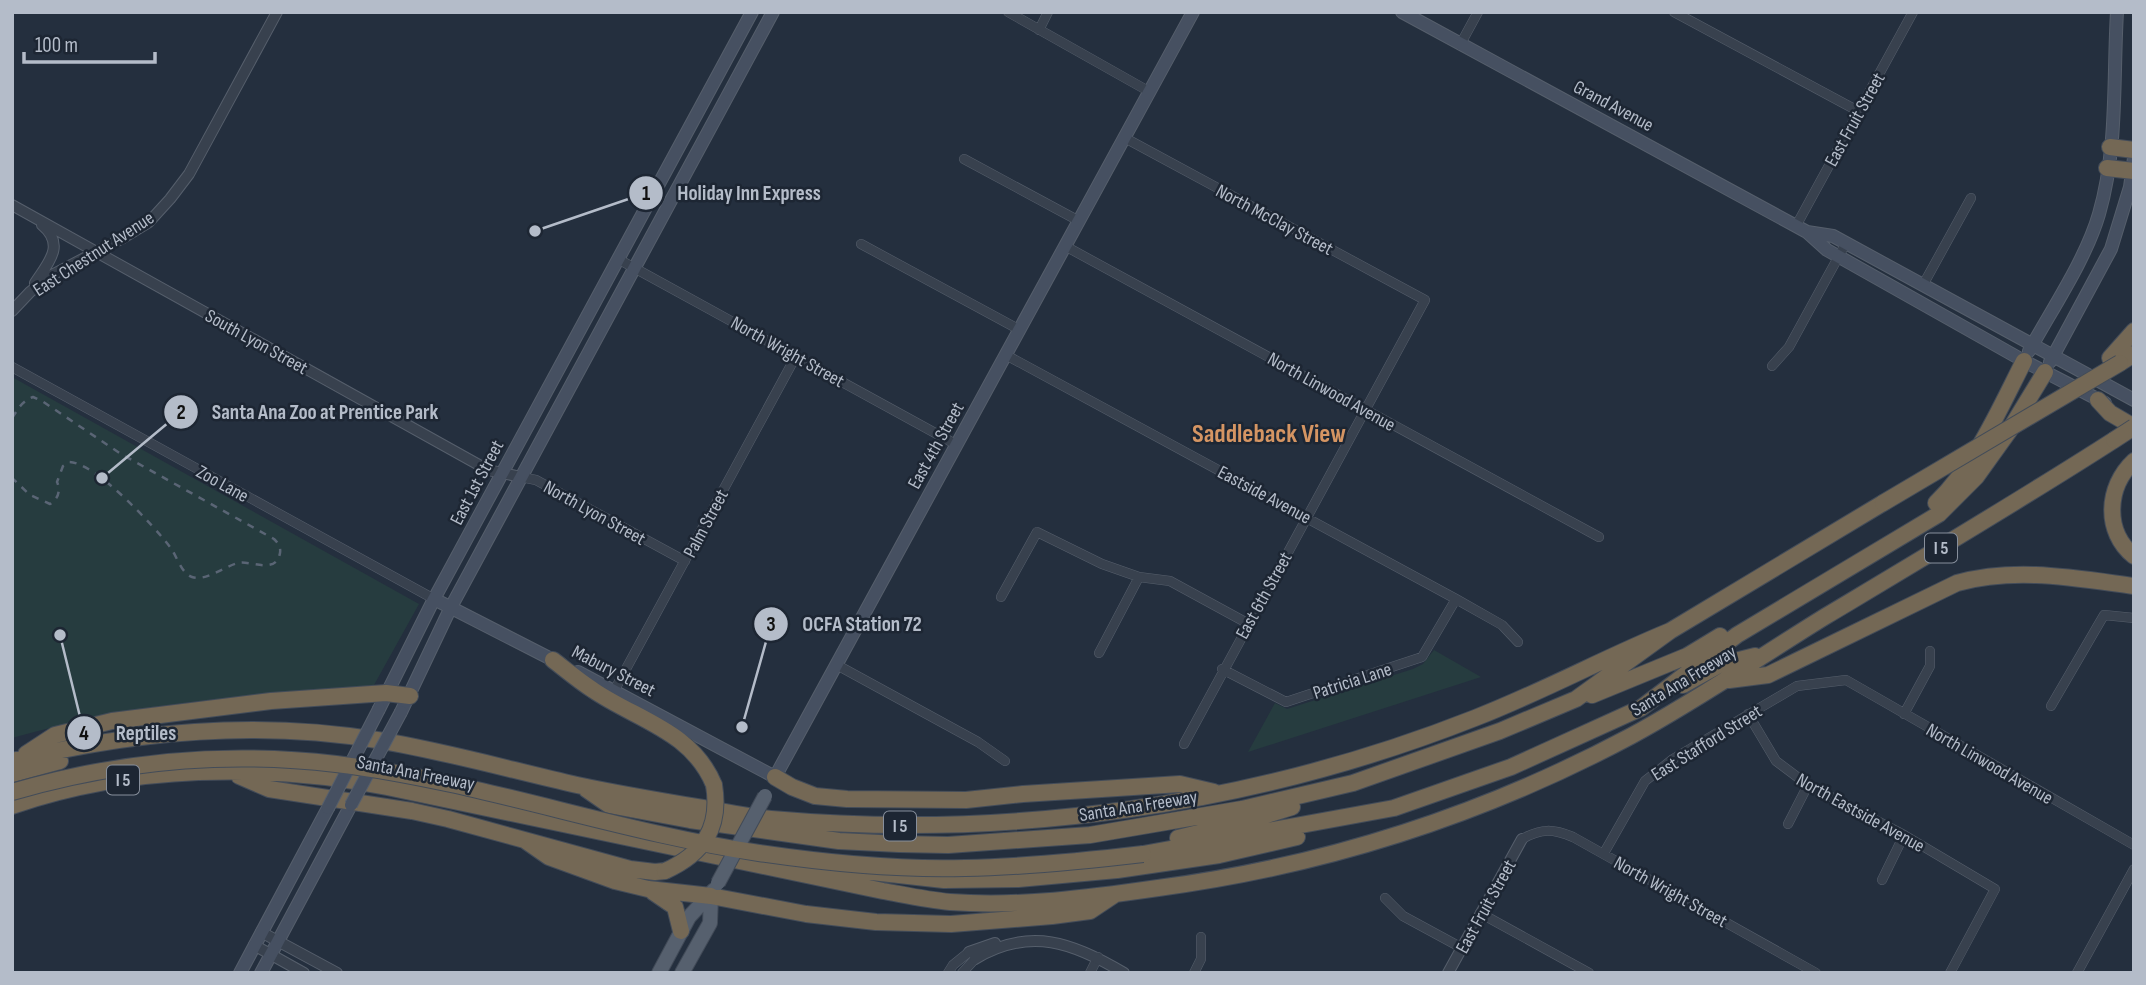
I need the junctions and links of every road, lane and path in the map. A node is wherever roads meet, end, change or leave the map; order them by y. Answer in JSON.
{"nodes":[{"id":1,"x":277,"y":12,"type":"edge"},
{"id":2,"x":752,"y":12,"type":"edge"},
{"id":3,"x":773,"y":12,"type":"edge"},
{"id":4,"x":1008,"y":12,"type":"edge"},
{"id":5,"x":1048,"y":12,"type":"edge"},
{"id":6,"x":1194,"y":12,"type":"edge"},
{"id":7,"x":1402,"y":12,"type":"edge"},
{"id":8,"x":1478,"y":12,"type":"edge"},
{"id":9,"x":1674,"y":12,"type":"edge"},
{"id":10,"x":1913,"y":12,"type":"edge"},
{"id":11,"x":2117,"y":12,"type":"edge"},
{"id":12,"x":1039,"y":30,"type":"junction"},
{"id":13,"x":1460,"y":45,"type":"junction"},
{"id":14,"x":1150,"y":92,"type":"junction"},
{"id":15,"x":1858,"y":111,"type":"junction"},
{"id":16,"x":1125,"y":138,"type":"junction"},
{"id":17,"x":2110,"y":147,"type":"junction"},
{"id":18,"x":2134,"y":150,"type":"edge"},
{"id":19,"x":964,"y":159,"type":"dead end"},
{"id":20,"x":2133,"y":167,"type":"edge"},
{"id":21,"x":2107,"y":168,"type":"junction"},
{"id":22,"x":1971,"y":198,"type":"dead end"},
{"id":23,"x":12,"y":205,"type":"edge"},
{"id":24,"x":31,"y":216,"type":"junction"},
{"id":25,"x":1079,"y":221,"type":"junction"},
{"id":26,"x":1802,"y":229,"type":"junction"},
{"id":27,"x":1846,"y":243,"type":"junction"},
{"id":28,"x":861,"y":244,"type":"dead end"},
{"id":29,"x":1065,"y":246,"type":"junction"},
{"id":30,"x":97,"y":252,"type":"junction"},
{"id":31,"x":1839,"y":256,"type":"junction"},
{"id":32,"x":618,"y":259,"type":"junction"},
{"id":33,"x":635,"y":268,"type":"junction"},
{"id":34,"x":1923,"y":285,"type":"junction"},
{"id":35,"x":30,"y":292,"type":"junction"},
{"id":36,"x":1425,"y":300,"type":"joint"},
{"id":37,"x":12,"y":311,"type":"edge"},
{"id":38,"x":1020,"y":330,"type":"junction"},
{"id":39,"x":2134,"y":331,"type":"edge"},
{"id":40,"x":2032,"y":345,"type":"junction"},
{"id":41,"x":2134,"y":354,"type":"edge"},
{"id":42,"x":1006,"y":355,"type":"junction"},
{"id":43,"x":796,"y":356,"type":"junction"},
{"id":44,"x":2054,"y":356,"type":"junction"},
{"id":45,"x":2115,"y":360,"type":"junction"},
{"id":46,"x":2024,"y":361,"type":"junction"},
{"id":47,"x":1772,"y":366,"type":"dead end"},
{"id":48,"x":12,"y":367,"type":"edge"},
{"id":49,"x":2045,"y":372,"type":"junction"},
{"id":50,"x":2098,"y":400,"type":"junction"},
{"id":51,"x":2134,"y":400,"type":"edge"},
{"id":52,"x":1365,"y":409,"type":"junction"},
{"id":53,"x":2134,"y":418,"type":"edge"},
{"id":54,"x":2134,"y":427,"type":"edge"},
{"id":55,"x":957,"y":445,"type":"junction"},
{"id":56,"x":2134,"y":461,"type":"edge"},
{"id":57,"x":502,"y":473,"type":"junction"},
{"id":58,"x":521,"y":477,"type":"junction"},
{"id":59,"x":1305,"y":516,"type":"junction"},
{"id":60,"x":1599,"y":537,"type":"dead end"},
{"id":61,"x":2134,"y":556,"type":"edge"},
{"id":62,"x":685,"y":561,"type":"junction"},
{"id":63,"x":1139,"y":577,"type":"junction"},
{"id":64,"x":2134,"y":586,"type":"edge"},
{"id":65,"x":1001,"y":597,"type":"dead end"},
{"id":66,"x":434,"y":599,"type":"junction"},
{"id":67,"x":1456,"y":599,"type":"junction"},
{"id":68,"x":451,"y":607,"type":"junction"},
{"id":69,"x":2134,"y":618,"type":"edge"},
{"id":70,"x":1247,"y":623,"type":"junction"},
{"id":71,"x":1670,"y":631,"type":"junction"},
{"id":72,"x":1518,"y":642,"type":"dead end"},
{"id":73,"x":1930,"y":651,"type":"dead end"},
{"id":74,"x":1099,"y":653,"type":"dead end"},
{"id":75,"x":1767,"y":653,"type":"junction"},
{"id":76,"x":554,"y":660,"type":"junction"},
{"id":77,"x":837,"y":665,"type":"junction"},
{"id":78,"x":1222,"y":669,"type":"junction"},
{"id":79,"x":1846,"y":680,"type":"joint"},
{"id":80,"x":1723,"y":681,"type":"junction"},
{"id":81,"x":614,"y":691,"type":"junction"},
{"id":82,"x":386,"y":693,"type":"junction"},
{"id":83,"x":410,"y":696,"type":"junction"},
{"id":84,"x":1576,"y":699,"type":"junction"},
{"id":85,"x":2051,"y":706,"type":"dead end"},
{"id":86,"x":1641,"y":708,"type":"junction"},
{"id":87,"x":1748,"y":714,"type":"junction"},
{"id":88,"x":1904,"y":714,"type":"junction"},
{"id":89,"x":1184,"y":744,"type":"dead end"},
{"id":90,"x":1005,"y":761,"type":"dead end"},
{"id":91,"x":13,"y":765,"type":"edge"},
{"id":92,"x":227,"y":771,"type":"junction"},
{"id":93,"x":775,"y":777,"type":"junction"},
{"id":94,"x":12,"y":783,"type":"edge"},
{"id":95,"x":1353,"y":783,"type":"junction"},
{"id":96,"x":1808,"y":785,"type":"junction"},
{"id":97,"x":581,"y":786,"type":"junction"},
{"id":98,"x":12,"y":792,"type":"edge"},
{"id":99,"x":1219,"y":793,"type":"junction"},
{"id":100,"x":12,"y":806,"type":"edge"},
{"id":101,"x":1376,"y":813,"type":"junction"},
{"id":102,"x":1788,"y":824,"type":"dead end"},
{"id":103,"x":1903,"y":835,"type":"junction"},
{"id":104,"x":1522,"y":839,"type":"joint"},
{"id":105,"x":526,"y":841,"type":"junction"},
{"id":106,"x":2134,"y":845,"type":"edge"},
{"id":107,"x":1142,"y":850,"type":"junction"},
{"id":108,"x":1604,"y":853,"type":"junction"},
{"id":109,"x":2134,"y":869,"type":"edge"},
{"id":110,"x":809,"y":876,"type":"junction"},
{"id":111,"x":1882,"y":880,"type":"dead end"},
{"id":112,"x":648,"y":889,"type":"junction"},
{"id":113,"x":715,"y":889,"type":"junction"},
{"id":114,"x":1117,"y":894,"type":"junction"},
{"id":115,"x":1385,"y":898,"type":"dead end"},
{"id":116,"x":1480,"y":913,"type":"junction"},
{"id":117,"x":681,"y":931,"type":"junction"},
{"id":118,"x":261,"y":932,"type":"junction"},
{"id":119,"x":1201,"y":937,"type":"dead end"},
{"id":120,"x":278,"y":941,"type":"junction"},
{"id":121,"x":254,"y":945,"type":"junction"},
{"id":122,"x":1462,"y":948,"type":"junction"},
{"id":123,"x":271,"y":954,"type":"junction"},
{"id":124,"x":972,"y":956,"type":"junction"},
{"id":125,"x":1098,"y":957,"type":"junction"},
{"id":126,"x":1574,"y":969,"type":"edge"},
{"id":127,"x":240,"y":973,"type":"edge"},
{"id":128,"x":261,"y":973,"type":"edge"},
{"id":129,"x":304,"y":973,"type":"edge"},
{"id":130,"x":337,"y":973,"type":"edge"},
{"id":131,"x":659,"y":973,"type":"edge"},
{"id":132,"x":682,"y":973,"type":"edge"},
{"id":133,"x":948,"y":973,"type":"edge"},
{"id":134,"x":962,"y":973,"type":"edge"},
{"id":135,"x":1090,"y":973,"type":"edge"},
{"id":136,"x":1124,"y":973,"type":"edge"},
{"id":137,"x":1194,"y":973,"type":"edge"},
{"id":138,"x":1448,"y":973,"type":"edge"},
{"id":139,"x":1588,"y":973,"type":"edge"},
{"id":140,"x":1816,"y":973,"type":"edge"},
{"id":141,"x":1950,"y":973,"type":"edge"},
{"id":142,"x":2077,"y":973,"type":"edge"}],
"edges":[{"from":1,"to":30,"type":"street","name":"East Chestnut Avenue"},
{"from":2,"to":32,"type":"main road","name":"East 1st Street"},
{"from":3,"to":33,"type":"main road","name":"East 1st Street"},
{"from":4,"to":12,"type":"street"},
{"from":5,"to":12,"type":"street"},
{"from":6,"to":14,"type":"main road","name":"East 4th Street"},
{"from":7,"to":13,"type":"main road","name":"Grand Avenue"},
{"from":8,"to":13,"type":"street"},
{"from":9,"to":15,"type":"street"},
{"from":10,"to":15,"type":"street","name":"East Fruit Street"},
{"from":11,"to":17,"type":"main road"},
{"from":12,"to":14,"type":"street"},
{"from":13,"to":26,"type":"main road","name":"Grand Avenue"},
{"from":14,"to":16,"type":"main road","name":"East 4th Street"},
{"from":15,"to":26,"type":"street","name":"East Fruit Street"},
{"from":16,"to":25,"type":"main road","name":"East 4th Street"},
{"from":16,"to":36,"type":"street","name":"North McClay Street"},
{"from":17,"to":18,"type":"highway"},
{"from":17,"to":21,"type":"main road"},
{"from":19,"to":25,"type":"street"},
{"from":20,"to":21,"type":"highway"},
{"from":20,"to":44,"type":"main road"},
{"from":21,"to":40,"type":"main road"},
{"from":22,"to":34,"type":"street"},
{"from":23,"to":24,"type":"street","name":"South Lyon Street"},
{"from":24,"to":30,"type":"street","name":"South Lyon Street"},
{"from":24,"to":35,"type":"street"},
{"from":25,"to":29,"type":"main road","name":"East 4th Street"},
{"from":26,"to":27,"type":"main road","name":"Grand Avenue"},
{"from":26,"to":31,"type":"main road","name":"Grand Avenue"},
{"from":27,"to":31,"type":"street"},
{"from":27,"to":34,"type":"main road","name":"Grand Avenue"},
{"from":28,"to":38,"type":"street"},
{"from":29,"to":38,"type":"main road","name":"East 4th Street"},
{"from":29,"to":52,"type":"street","name":"North Linwood Avenue"},
{"from":30,"to":35,"type":"street","name":"East Chestnut Avenue"},
{"from":30,"to":57,"type":"street","name":"South Lyon Street"},
{"from":31,"to":46,"type":"main road","name":"Grand Avenue"},
{"from":31,"to":47,"type":"street"},
{"from":32,"to":33,"type":"street","name":"North Wright Street"},
{"from":32,"to":57,"type":"main road","name":"East 1st Street"},
{"from":33,"to":43,"type":"street","name":"North Wright Street"},
{"from":33,"to":58,"type":"main road","name":"East 1st Street"},
{"from":34,"to":40,"type":"main road","name":"Grand Avenue"},
{"from":35,"to":37,"type":"street","name":"East Chestnut Avenue"},
{"from":36,"to":52,"type":"street","name":"East 6th Street"},
{"from":38,"to":42,"type":"main road","name":"East 4th Street"},
{"from":39,"to":45,"type":"highway"},
{"from":40,"to":44,"type":"main road","name":"Grand Avenue"},
{"from":40,"to":46,"type":"main road"},
{"from":41,"to":45,"type":"highway"},
{"from":42,"to":55,"type":"main road","name":"East 4th Street"},
{"from":42,"to":59,"type":"street","name":"Eastside Avenue"},
{"from":43,"to":55,"type":"street","name":"North Wright Street"},
{"from":43,"to":62,"type":"street","name":"Palm Street"},
{"from":44,"to":49,"type":"main road"},
{"from":44,"to":51,"type":"main road","name":"Grand Avenue"},
{"from":45,"to":71,"type":"highway","name":"Santa Ana Freeway","number":"I 5","bridge":true},
{"from":46,"to":49,"type":"main road","name":"Grand Avenue"},
{"from":46,"to":84,"type":"highway"},
{"from":48,"to":66,"type":"street","name":"Zoo Lane"},
{"from":49,"to":50,"type":"main road","name":"Grand Avenue"},
{"from":49,"to":86,"type":"highway"},
{"from":50,"to":53,"type":"main road","name":"Grand Avenue"},
{"from":50,"to":54,"type":"highway"},
{"from":52,"to":59,"type":"street","name":"East 6th Street"},
{"from":52,"to":60,"type":"street","name":"North Linwood Avenue"},
{"from":54,"to":75,"type":"highway","name":"Santa Ana Freeway","number":"I 5","bridge":true},
{"from":55,"to":77,"type":"main road","name":"East 4th Street"},
{"from":56,"to":61,"type":"highway"},
{"from":57,"to":58,"type":"street","name":"North Lyon Street"},
{"from":57,"to":66,"type":"main road","name":"East 1st Street"},
{"from":58,"to":62,"type":"street","name":"North Lyon Street"},
{"from":58,"to":68,"type":"main road","name":"East 1st Street"},
{"from":59,"to":67,"type":"street","name":"Eastside Avenue"},
{"from":59,"to":70,"type":"street","name":"East 6th Street"},
{"from":62,"to":81,"type":"street","name":"Palm Street"},
{"from":63,"to":65,"type":"street"},
{"from":63,"to":70,"type":"street"},
{"from":63,"to":74,"type":"street"},
{"from":64,"to":80,"type":"highway"},
{"from":66,"to":68,"type":"main road","name":"Mabury Street"},
{"from":66,"to":82,"type":"main road","name":"East 1st Street"},
{"from":67,"to":72,"type":"street","name":"Eastside Avenue"},
{"from":67,"to":78,"type":"street","name":"Patricia Lane"},
{"from":68,"to":76,"type":"main road","name":"Mabury Street"},
{"from":68,"to":83,"type":"main road","name":"East 1st Street"},
{"from":69,"to":85,"type":"street"},
{"from":70,"to":78,"type":"street","name":"East 6th Street"},
{"from":71,"to":84,"type":"highway","name":"Santa Ana Freeway","number":"I 5"},
{"from":71,"to":99,"type":"highway","name":"Santa Ana Freeway","number":"I 5"},
{"from":73,"to":88,"type":"street"},
{"from":75,"to":80,"type":"highway","name":"Santa Ana Freeway","number":"I 5"},
{"from":75,"to":86,"type":"highway","name":"Santa Ana Freeway","number":"I 5"},
{"from":76,"to":81,"type":"main road","name":"Mabury Street"},
{"from":76,"to":105,"type":"highway","bridge":true},
{"from":77,"to":90,"type":"street"},
{"from":77,"to":93,"type":"main road","name":"East 4th Street"},
{"from":78,"to":89,"type":"street"},
{"from":79,"to":87,"type":"street","name":"East Stafford Street"},
{"from":79,"to":88,"type":"street","name":"North Linwood Avenue"},
{"from":80,"to":114,"type":"highway","name":"Santa Ana Freeway","number":"I 5"},
{"from":81,"to":93,"type":"main road","name":"Mabury Street"},
{"from":82,"to":83,"type":"highway"},
{"from":82,"to":91,"type":"highway"},
{"from":82,"to":118,"type":"main road","name":"East 1st Street","bridge":true},
{"from":83,"to":120,"type":"main road","name":"East 1st Street","bridge":true},
{"from":84,"to":95,"type":"highway","name":"Santa Ana Freeway"},
{"from":86,"to":101,"type":"highway","number":"I 5"},
{"from":87,"to":96,"type":"street","name":"North Eastside Avenue"},
{"from":87,"to":108,"type":"street","name":"East Stafford Street"},
{"from":88,"to":106,"type":"street","name":"North Linwood Avenue"},
{"from":91,"to":97,"type":"highway","name":"Santa Ana Freeway","number":"I 5"},
{"from":92,"to":100,"type":"highway","name":"Santa Ana Freeway","number":"I 5"},
{"from":92,"to":105,"type":"highway"},
{"from":92,"to":110,"type":"highway","name":"Santa Ana Freeway","number":"I 5"},
{"from":93,"to":99,"type":"highway"},
{"from":93,"to":113,"type":"main road","name":"East 4th Street","bridge":true},
{"from":94,"to":107,"type":"highway","bridge":true},
{"from":95,"to":97,"type":"highway","name":"Santa Ana Freeway","number":"I 5"},
{"from":95,"to":107,"type":"highway"},
{"from":96,"to":102,"type":"street"},
{"from":96,"to":103,"type":"street","name":"North Eastside Avenue"},
{"from":97,"to":99,"type":"highway","name":"Santa Ana Freeway","number":"I 5"},
{"from":98,"to":107,"type":"highway","bridge":true},
{"from":101,"to":107,"type":"highway"},
{"from":101,"to":110,"type":"highway","name":"Santa Ana Freeway","number":"I 5"},
{"from":103,"to":111,"type":"street"},
{"from":103,"to":141,"type":"street","name":"North Eastside Avenue"},
{"from":104,"to":108,"type":"street","name":"North Wright Street"},
{"from":104,"to":116,"type":"street","name":"East Fruit Street"},
{"from":105,"to":112,"type":"highway"},
{"from":108,"to":140,"type":"street","name":"North Wright Street"},
{"from":109,"to":142,"type":"street"},
{"from":110,"to":114,"type":"highway","name":"Santa Ana Freeway","number":"I 5"},
{"from":112,"to":113,"type":"highway"},
{"from":112,"to":117,"type":"highway"},
{"from":113,"to":114,"type":"highway"},
{"from":113,"to":117,"type":"main road","name":"East 4th Street"},
{"from":113,"to":132,"type":"main road","name":"East 4th Street"},
{"from":115,"to":122,"type":"street"},
{"from":116,"to":122,"type":"street","name":"East Fruit Street"},
{"from":116,"to":126,"type":"street"},
{"from":117,"to":131,"type":"main road","name":"East 4th Street"},
{"from":118,"to":120,"type":"street"},
{"from":118,"to":121,"type":"main road","name":"East 1st Street"},
{"from":119,"to":137,"type":"street"},
{"from":120,"to":123,"type":"main road","name":"East 1st Street"},
{"from":120,"to":130,"type":"street"},
{"from":121,"to":123,"type":"street"},
{"from":121,"to":127,"type":"main road","name":"East 1st Street"},
{"from":122,"to":138,"type":"street","name":"East Fruit Street"},
{"from":123,"to":128,"type":"main road","name":"East 1st Street"},
{"from":123,"to":129,"type":"street"},
{"from":124,"to":125,"type":"street"},
{"from":124,"to":133,"type":"street"},
{"from":124,"to":134,"type":"street"},
{"from":125,"to":135,"type":"street"},
{"from":125,"to":136,"type":"street"},
{"from":126,"to":139,"type":"street"}]}
